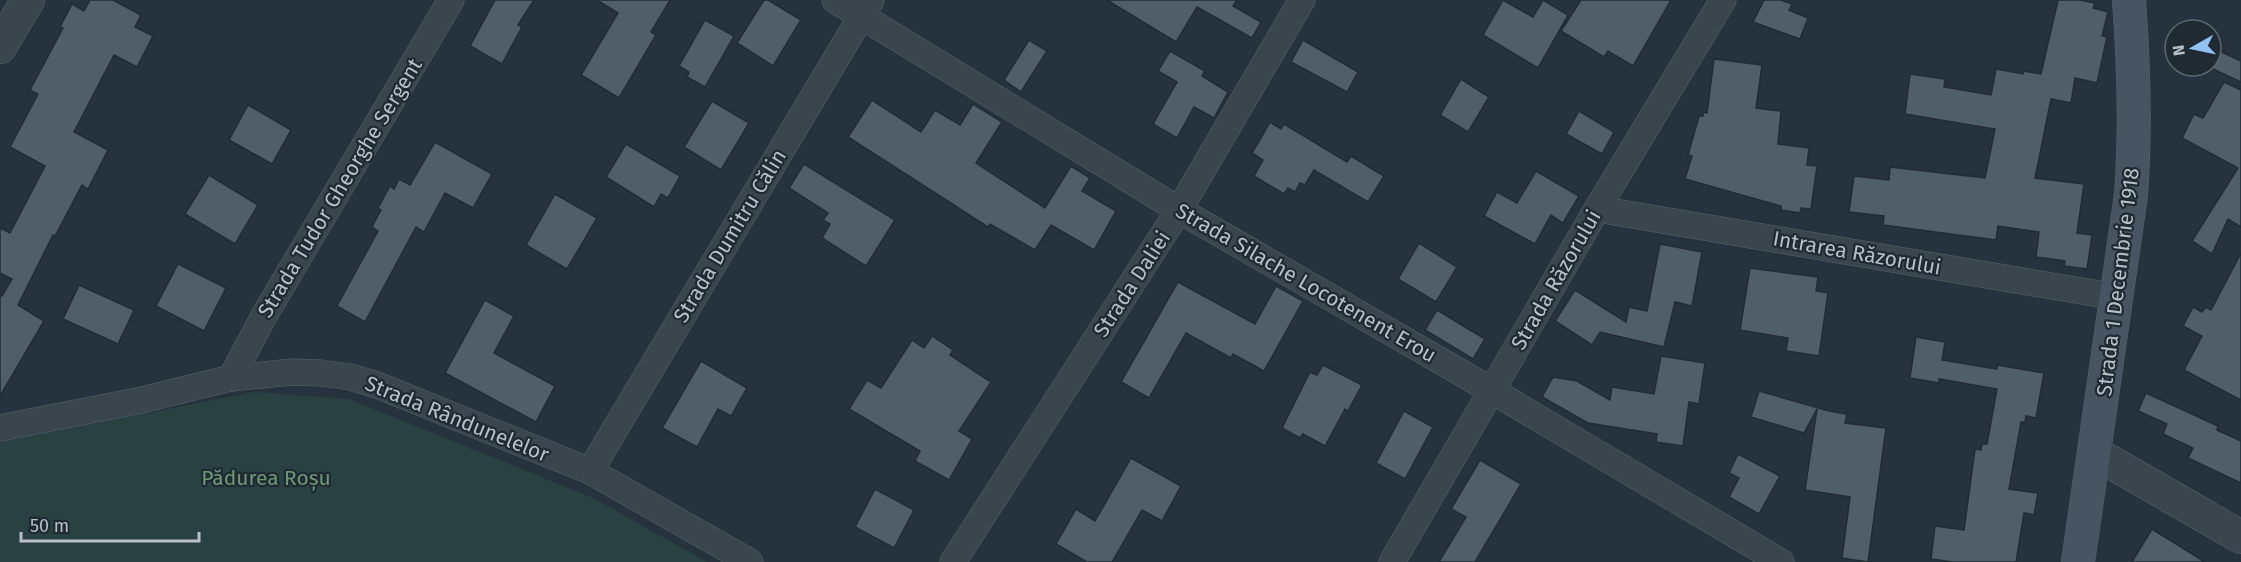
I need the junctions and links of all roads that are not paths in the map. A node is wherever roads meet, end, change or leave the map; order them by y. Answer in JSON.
{"nodes":[{"id":1,"x":28,"y":0,"type":"edge"},
{"id":2,"x":451,"y":0,"type":"edge"},
{"id":3,"x":835,"y":0,"type":"edge"},
{"id":4,"x":1302,"y":0,"type":"edge"},
{"id":5,"x":1723,"y":0,"type":"edge"},
{"id":6,"x":2129,"y":0,"type":"edge"},
{"id":7,"x":866,"y":8,"type":"edge"},
{"id":8,"x":0,"y":47,"type":"edge"},
{"id":9,"x":1597,"y":209,"type":"junction"},
{"id":10,"x":1179,"y":210,"type":"junction"},
{"id":11,"x":2117,"y":297,"type":"junction"},
{"id":12,"x":231,"y":378,"type":"junction"},
{"id":13,"x":1491,"y":390,"type":"junction"},
{"id":14,"x":0,"y":428,"type":"edge"},
{"id":15,"x":2095,"y":453,"type":"junction"},
{"id":16,"x":590,"y":471,"type":"junction"},
{"id":17,"x":2241,"y":537,"type":"edge"},
{"id":18,"x":750,"y":562,"type":"edge"},
{"id":19,"x":953,"y":562,"type":"edge"},
{"id":20,"x":1392,"y":562,"type":"edge"},
{"id":21,"x":1781,"y":562,"type":"edge"},
{"id":22,"x":2078,"y":562,"type":"edge"}],
"edges":[{"from":1,"to":8,"type":"street"},
{"from":2,"to":12,"type":"street","name":"Strada Tudor Gheorghe Sergent"},
{"from":3,"to":7,"type":"street","name":"Strada Silache Locotenent Erou"},
{"from":4,"to":10,"type":"street","name":"Strada Daliei"},
{"from":5,"to":9,"type":"street","name":"Strada Răzorului"},
{"from":6,"to":11,"type":"main road","name":"Strada 1 Decembrie 1918"},
{"from":7,"to":10,"type":"street","name":"Strada Silache Locotenent Erou"},
{"from":7,"to":16,"type":"street","name":"Strada Dumitru Călin"},
{"from":9,"to":11,"type":"street","name":"Intrarea Răzorului"},
{"from":9,"to":13,"type":"street","name":"Strada Răzorului"},
{"from":10,"to":13,"type":"street","name":"Strada Silache Locotenent Erou"},
{"from":10,"to":19,"type":"street","name":"Strada Daliei"},
{"from":11,"to":15,"type":"main road","name":"Strada 1 Decembrie 1918"},
{"from":12,"to":14,"type":"street","name":"Strada Rândunelelor"},
{"from":12,"to":16,"type":"street","name":"Strada Rândunelelor"},
{"from":13,"to":20,"type":"street","name":"Strada Răzorului"},
{"from":13,"to":21,"type":"street","name":"Strada Silache Locotenent Erou"},
{"from":15,"to":17,"type":"street"},
{"from":15,"to":22,"type":"main road","name":"Strada 1 Decembrie 1918"},
{"from":16,"to":18,"type":"street","name":"Strada Rândunelelor"}]}
